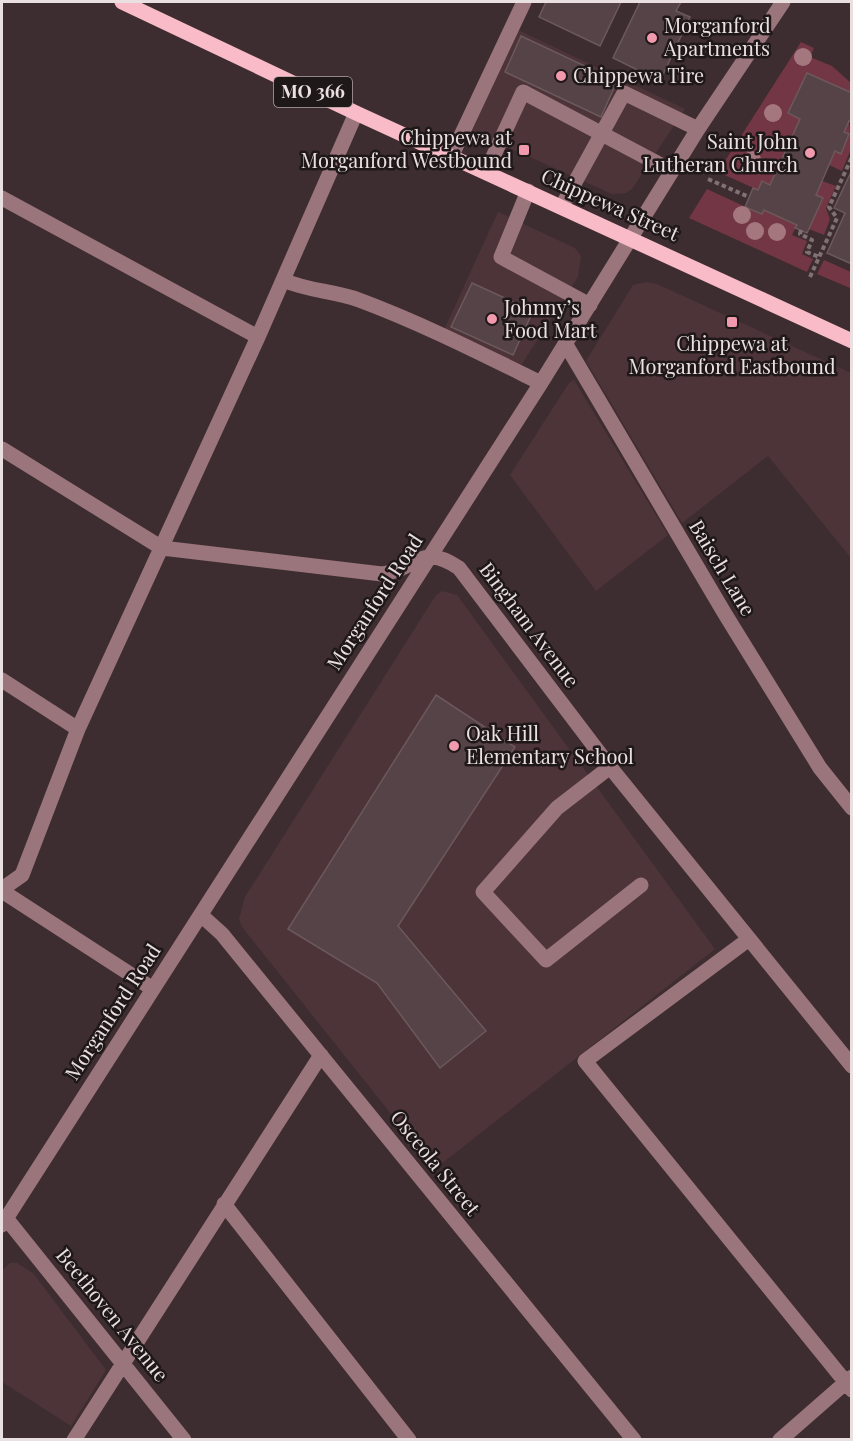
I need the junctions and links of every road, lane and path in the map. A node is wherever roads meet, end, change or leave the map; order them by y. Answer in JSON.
{"nodes":[{"id":1,"x":122,"y":2,"type":"edge"},
{"id":2,"x":524,"y":2,"type":"edge"},
{"id":3,"x":783,"y":2,"type":"edge"},
{"id":4,"x":356,"y":113,"type":"junction"},
{"id":5,"x":699,"y":129,"type":"junction"},
{"id":6,"x":602,"y":134,"type":"junction"},
{"id":7,"x":451,"y":157,"type":"junction"},
{"id":8,"x":852,"y":157,"type":"edge"},
{"id":9,"x":672,"y":171,"type":"junction"},
{"id":10,"x":486,"y":172,"type":"junction"},
{"id":11,"x":708,"y":178,"type":"dead end"},
{"id":12,"x":528,"y":191,"type":"junction"},
{"id":13,"x":749,"y":197,"type":"dead end"},
{"id":14,"x":2,"y":198,"type":"edge"},
{"id":15,"x":562,"y":207,"type":"junction"},
{"id":16,"x":801,"y":230,"type":"dead end"},
{"id":17,"x":632,"y":238,"type":"junction"},
{"id":18,"x":819,"y":257,"type":"junction"},
{"id":19,"x":810,"y":277,"type":"dead end"},
{"id":20,"x":284,"y":279,"type":"junction"},
{"id":21,"x":590,"y":304,"type":"junction"},
{"id":22,"x":258,"y":337,"type":"junction"},
{"id":23,"x":852,"y":341,"type":"edge"},
{"id":24,"x":565,"y":343,"type":"junction"},
{"id":25,"x":541,"y":383,"type":"junction"},
{"id":26,"x":2,"y":448,"type":"edge"},
{"id":27,"x":162,"y":548,"type":"junction"},
{"id":28,"x":429,"y":556,"type":"junction"},
{"id":29,"x":2,"y":680,"type":"edge"},
{"id":30,"x":78,"y":729,"type":"junction"},
{"id":31,"x":610,"y":767,"type":"junction"},
{"id":32,"x":852,"y":808,"type":"edge"},
{"id":33,"x":641,"y":885,"type":"dead end"},
{"id":34,"x":2,"y":890,"type":"edge"},
{"id":35,"x":201,"y":915,"type":"junction"},
{"id":36,"x":749,"y":939,"type":"junction"},
{"id":37,"x":153,"y":989,"type":"junction"},
{"id":38,"x":321,"y":1055,"type":"junction"},
{"id":39,"x":852,"y":1066,"type":"edge"},
{"id":40,"x":224,"y":1204,"type":"junction"},
{"id":41,"x":4,"y":1222,"type":"edge"},
{"id":42,"x":123,"y":1362,"type":"junction"},
{"id":43,"x":849,"y":1383,"type":"edge"},
{"id":44,"x":74,"y":1440,"type":"edge"},
{"id":45,"x":184,"y":1440,"type":"edge"},
{"id":46,"x":409,"y":1440,"type":"edge"},
{"id":47,"x":634,"y":1440,"type":"edge"},
{"id":48,"x":780,"y":1440,"type":"edge"}],
"edges":[{"from":1,"to":4,"type":"main road","name":"Chippewa Street","number":"MO 366"},
{"from":2,"to":7,"type":"street"},
{"from":3,"to":5,"type":"street","name":"Morganford Road"},
{"from":4,"to":7,"type":"main road","name":"Chippewa Street","number":"MO 366"},
{"from":4,"to":20,"type":"street"},
{"from":5,"to":6,"type":"street"},
{"from":5,"to":9,"type":"street","name":"Morganford Road"},
{"from":6,"to":9,"type":"street"},
{"from":6,"to":10,"type":"street"},
{"from":6,"to":15,"type":"street"},
{"from":7,"to":10,"type":"main road","name":"Chippewa Street","number":"MO 366"},
{"from":8,"to":18,"type":"path"},
{"from":9,"to":17,"type":"street","name":"Morganford Road"},
{"from":10,"to":12,"type":"main road","name":"Chippewa Street","number":"MO 366"},
{"from":11,"to":13,"type":"path"},
{"from":12,"to":15,"type":"main road","name":"Chippewa Street","number":"MO 366"},
{"from":12,"to":21,"type":"street"},
{"from":14,"to":22,"type":"street"},
{"from":15,"to":17,"type":"main road","name":"Chippewa Street","number":"MO 366"},
{"from":16,"to":18,"type":"path"},
{"from":17,"to":21,"type":"street","name":"Morganford Road"},
{"from":17,"to":23,"type":"main road","name":"Chippewa Street","number":"MO 366"},
{"from":18,"to":19,"type":"path"},
{"from":20,"to":22,"type":"street"},
{"from":20,"to":25,"type":"street"},
{"from":21,"to":24,"type":"street","name":"Morganford Road"},
{"from":22,"to":27,"type":"street"},
{"from":24,"to":25,"type":"street","name":"Morganford Road"},
{"from":24,"to":32,"type":"street","name":"Baisch Lane"},
{"from":25,"to":28,"type":"street","name":"Morganford Road"},
{"from":26,"to":27,"type":"street"},
{"from":27,"to":28,"type":"street"},
{"from":27,"to":30,"type":"street"},
{"from":28,"to":31,"type":"street","name":"Bingham Avenue"},
{"from":28,"to":35,"type":"street","name":"Morganford Road"},
{"from":29,"to":30,"type":"street"},
{"from":30,"to":34,"type":"street"},
{"from":31,"to":33,"type":"street"},
{"from":31,"to":36,"type":"street","name":"Bingham Avenue"},
{"from":34,"to":37,"type":"street"},
{"from":35,"to":37,"type":"street","name":"Morganford Road"},
{"from":35,"to":38,"type":"street","name":"Osceola Street"},
{"from":36,"to":39,"type":"street","name":"Bingham Avenue"},
{"from":36,"to":43,"type":"street"},
{"from":37,"to":41,"type":"street","name":"Morganford Road"},
{"from":38,"to":40,"type":"street"},
{"from":38,"to":47,"type":"street","name":"Osceola Street"},
{"from":40,"to":42,"type":"street"},
{"from":40,"to":46,"type":"street"},
{"from":41,"to":42,"type":"street","name":"Beethoven Avenue"},
{"from":42,"to":44,"type":"street"},
{"from":42,"to":45,"type":"street","name":"Beethoven Avenue"},
{"from":43,"to":48,"type":"street"}]}
